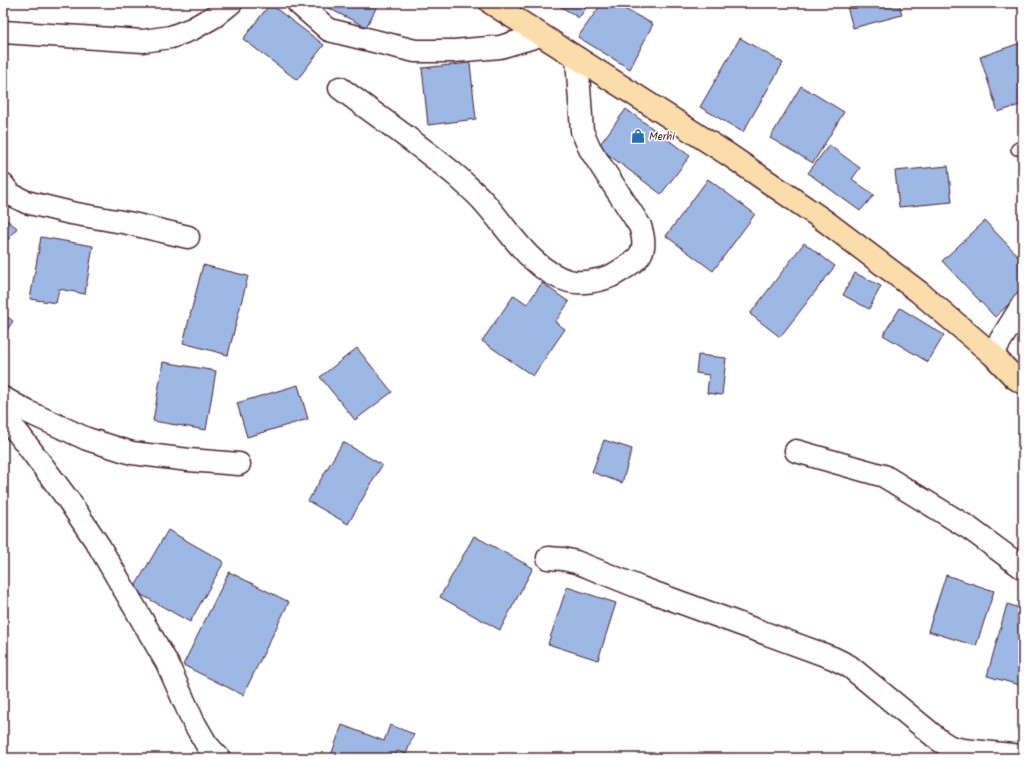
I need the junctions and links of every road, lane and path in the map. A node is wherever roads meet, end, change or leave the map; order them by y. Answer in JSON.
{"nodes":[{"id":1,"x":231,"y":3,"type":"edge"},
{"id":2,"x":298,"y":3,"type":"edge"},
{"id":3,"x":491,"y":3,"type":"edge"},
{"id":4,"x":3,"y":32,"type":"edge"},
{"id":5,"x":540,"y":35,"type":"junction"},
{"id":6,"x":577,"y":58,"type":"junction"},
{"id":7,"x":340,"y":88,"type":"dead end"},
{"id":8,"x":3,"y":185,"type":"edge"},
{"id":9,"x":188,"y":237,"type":"dead end"},
{"id":10,"x":1023,"y":304,"type":"edge"},
{"id":11,"x":992,"y":354,"type":"junction"},
{"id":12,"x":1023,"y":383,"type":"edge"},
{"id":13,"x":3,"y":398,"type":"edge"},
{"id":14,"x":3,"y":417,"type":"edge"},
{"id":15,"x":796,"y":451,"type":"dead end"},
{"id":16,"x":239,"y":464,"type":"dead end"},
{"id":17,"x":548,"y":558,"type":"dead end"},
{"id":18,"x":1023,"y":568,"type":"edge"},
{"id":19,"x":1023,"y":756,"type":"edge"},
{"id":20,"x":219,"y":758,"type":"edge"}],
"edges":[{"from":1,"to":4,"type":"street"},
{"from":2,"to":5,"type":"street"},
{"from":3,"to":5,"type":"main road"},
{"from":5,"to":6,"type":"main road"},
{"from":6,"to":7,"type":"street"},
{"from":6,"to":11,"type":"main road"},
{"from":8,"to":9,"type":"street"},
{"from":10,"to":11,"type":"street"},
{"from":11,"to":12,"type":"main road"},
{"from":13,"to":16,"type":"street"},
{"from":14,"to":20,"type":"street"},
{"from":15,"to":18,"type":"street"},
{"from":17,"to":19,"type":"street"}]}
